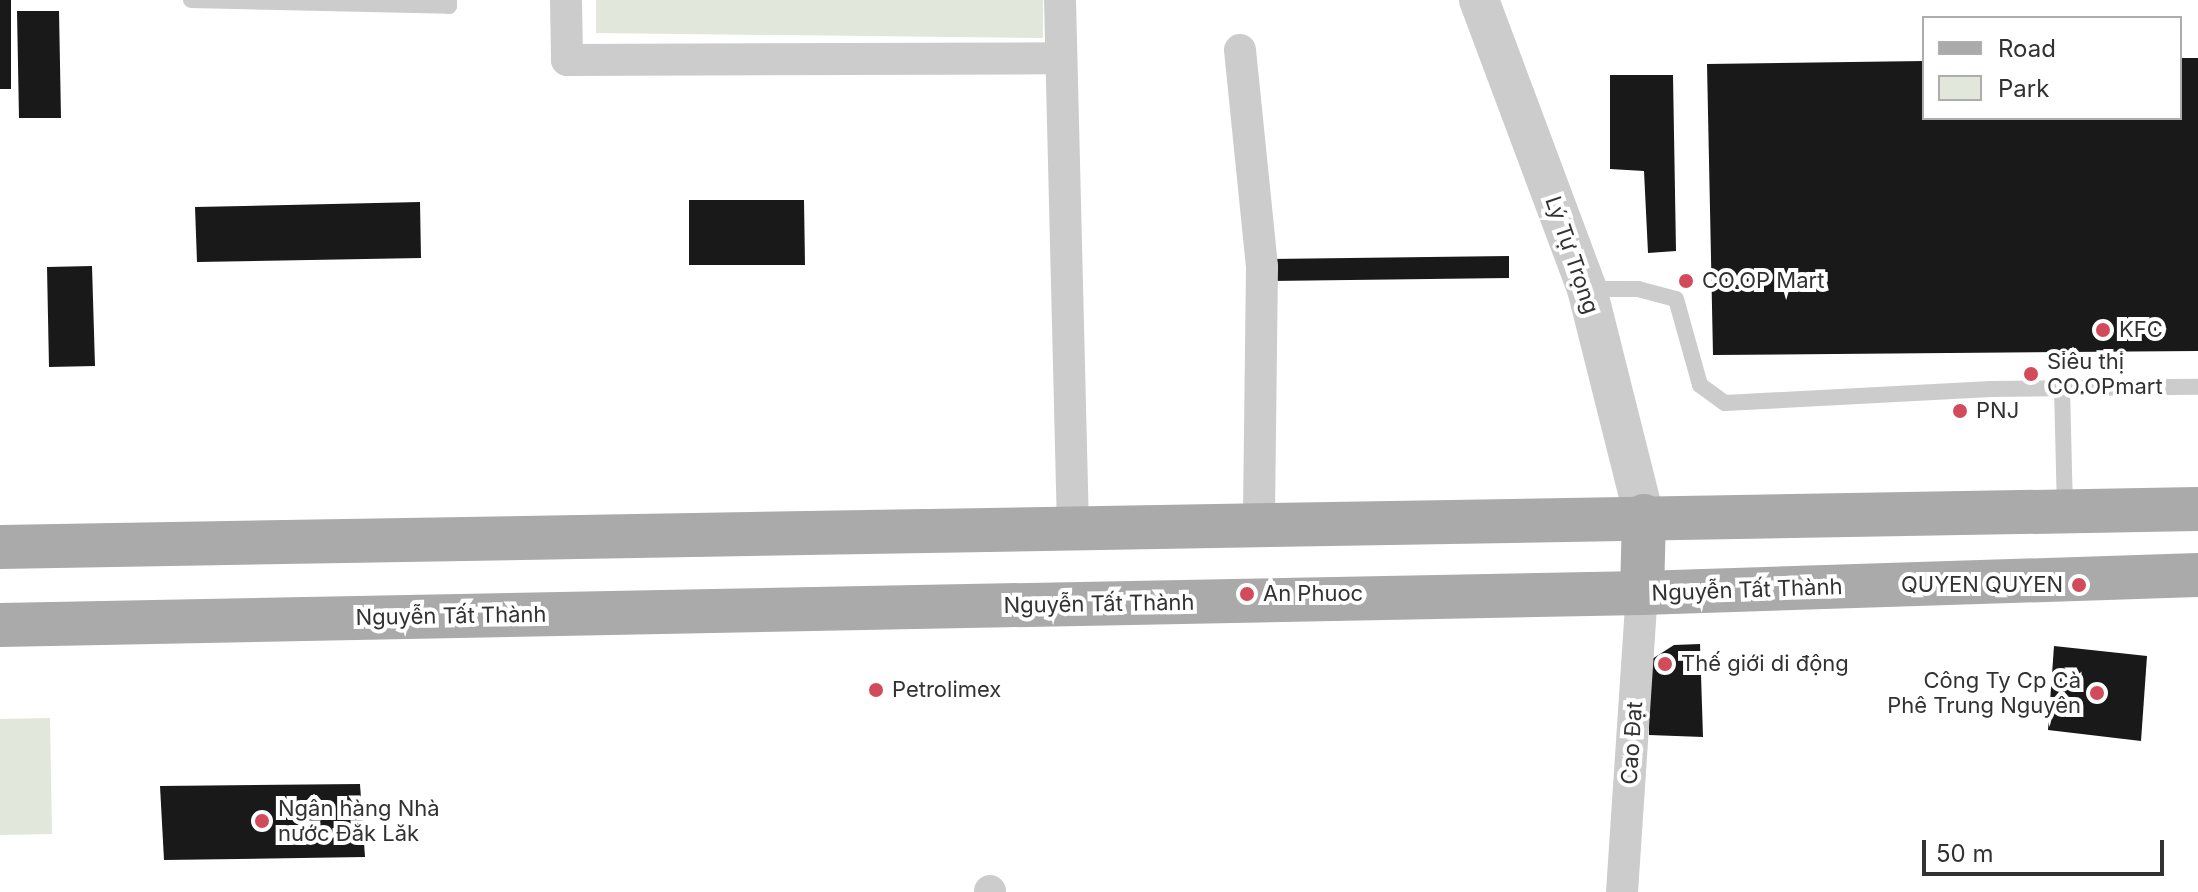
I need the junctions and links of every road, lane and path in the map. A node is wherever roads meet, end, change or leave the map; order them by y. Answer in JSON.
{"nodes":[{"id":1,"x":191,"y":0,"type":"edge"},
{"id":2,"x":449,"y":0,"type":"edge"},
{"id":3,"x":566,"y":0,"type":"edge"},
{"id":4,"x":1060,"y":0,"type":"edge"},
{"id":5,"x":1479,"y":0,"type":"edge"},
{"id":6,"x":1240,"y":50,"type":"dead end"},
{"id":7,"x":1061,"y":58,"type":"junction"},
{"id":8,"x":1587,"y":289,"type":"junction"},
{"id":9,"x":2198,"y":387,"type":"edge"},
{"id":10,"x":2062,"y":388,"type":"junction"},
{"id":11,"x":2198,"y":509,"type":"edge"},
{"id":12,"x":2065,"y":513,"type":"junction"},
{"id":13,"x":1644,"y":516,"type":"junction"},
{"id":14,"x":1259,"y":527,"type":"junction"},
{"id":15,"x":1073,"y":530,"type":"junction"},
{"id":16,"x":0,"y":547,"type":"edge"},
{"id":17,"x":2198,"y":575,"type":"edge"},
{"id":18,"x":1642,"y":593,"type":"junction"},
{"id":19,"x":0,"y":625,"type":"edge"},
{"id":20,"x":1622,"y":892,"type":"edge"}],
"edges":[{"from":1,"to":2,"type":"lane"},
{"from":3,"to":7,"type":"street"},
{"from":4,"to":7,"type":"street"},
{"from":5,"to":8,"type":"street","name":"Lý Tự Trọng"},
{"from":6,"to":14,"type":"street"},
{"from":7,"to":15,"type":"street"},
{"from":8,"to":10,"type":"lane"},
{"from":8,"to":13,"type":"street","name":"Lý Tự Trọng"},
{"from":9,"to":10,"type":"lane"},
{"from":10,"to":12,"type":"lane"},
{"from":11,"to":12,"type":"main road"},
{"from":12,"to":13,"type":"main road"},
{"from":13,"to":14,"type":"main road"},
{"from":13,"to":18,"type":"main road"},
{"from":14,"to":15,"type":"main road"},
{"from":15,"to":16,"type":"main road"},
{"from":17,"to":18,"type":"main road","name":"Nguyễn Tất Thành"},
{"from":18,"to":19,"type":"main road","name":"Nguyễn Tất Thành"},
{"from":18,"to":20,"type":"street","name":"Cao Đạt"}]}
